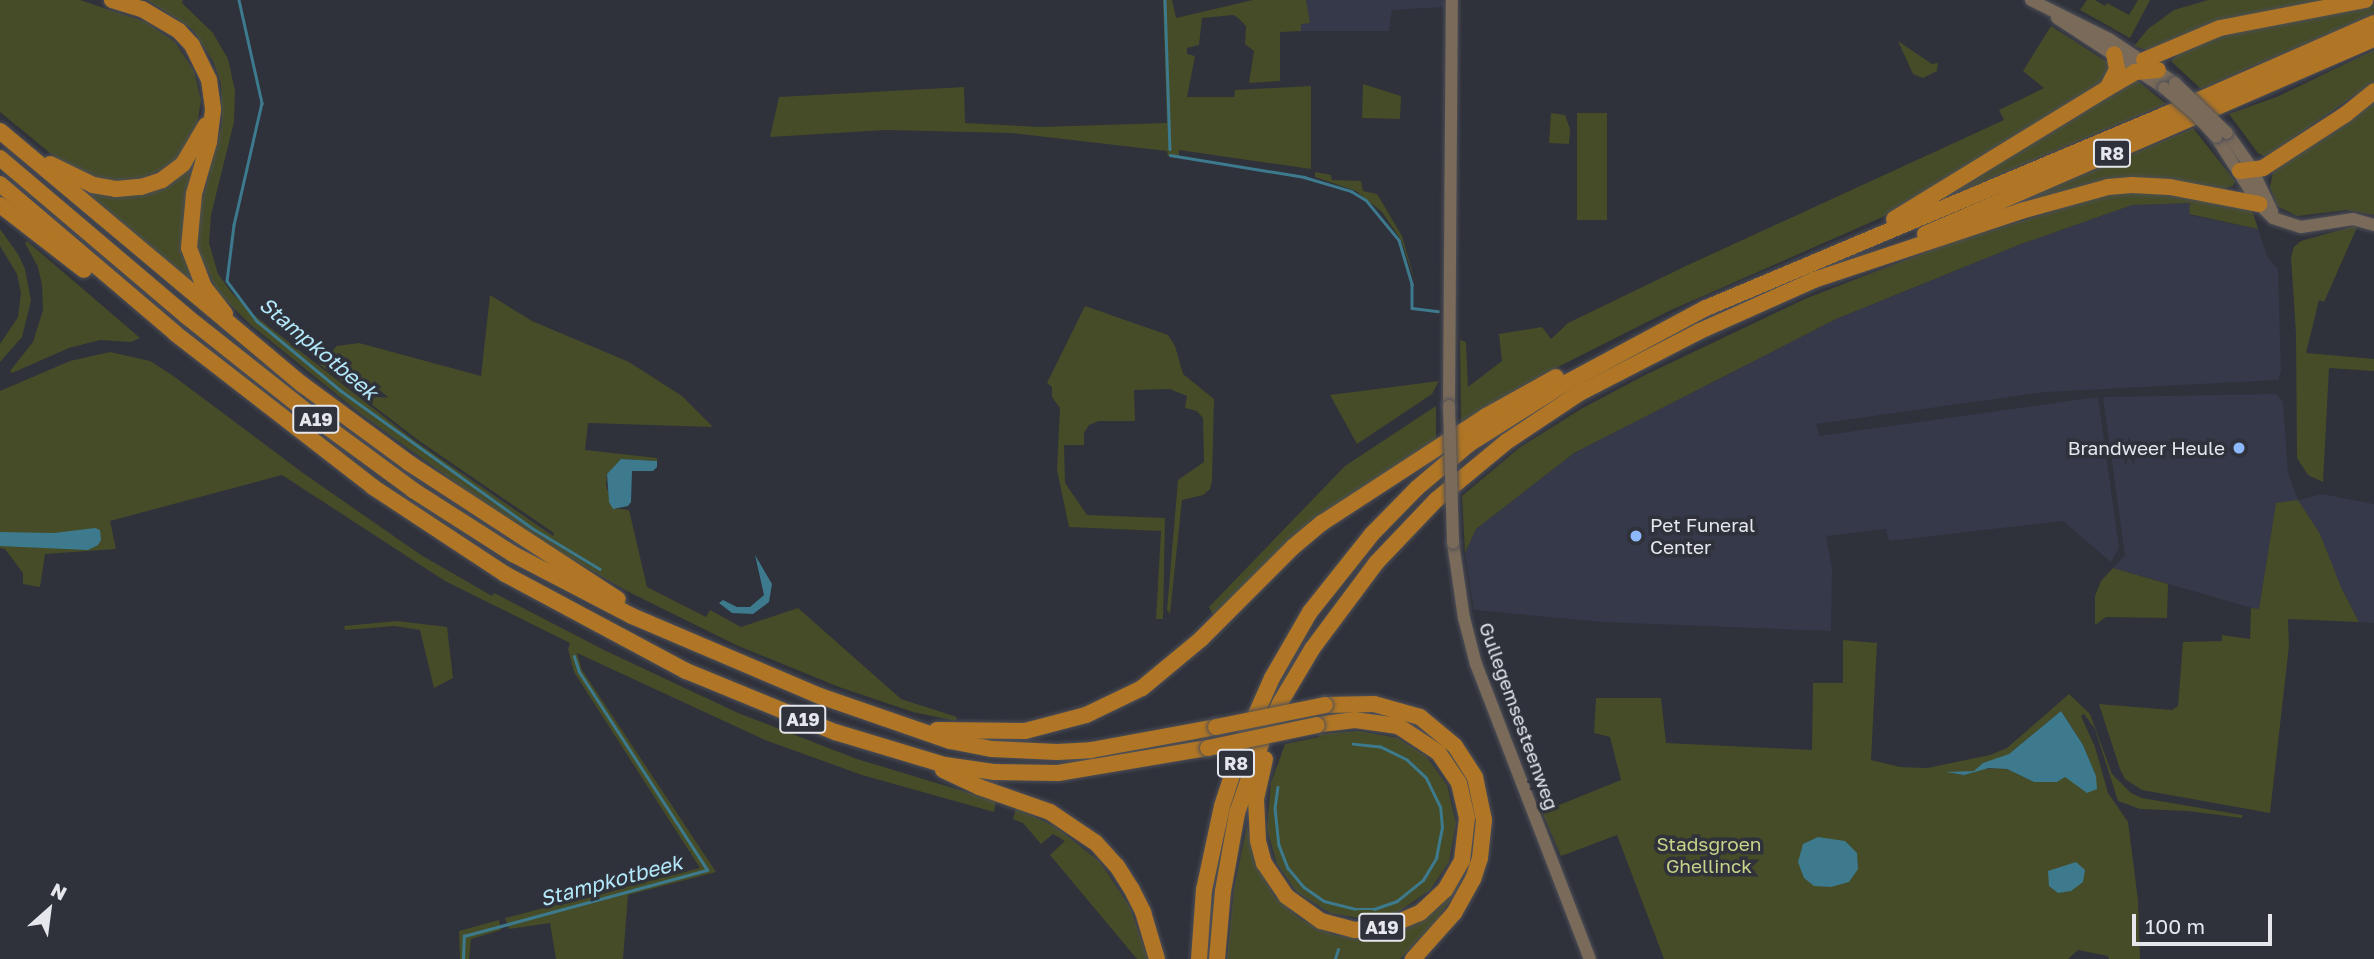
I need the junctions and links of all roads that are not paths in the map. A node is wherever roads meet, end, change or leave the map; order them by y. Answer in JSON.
{"nodes":[{"id":1,"x":112,"y":0,"type":"edge"},
{"id":2,"x":1452,"y":0,"type":"edge"},
{"id":3,"x":2030,"y":0,"type":"edge"},
{"id":4,"x":2365,"y":0,"type":"edge"},
{"id":5,"x":2374,"y":23,"type":"edge"},
{"id":6,"x":2374,"y":39,"type":"edge"},
{"id":7,"x":2179,"y":44,"type":"junction"},
{"id":8,"x":2117,"y":52,"type":"junction"},
{"id":9,"x":2142,"y":66,"type":"junction"},
{"id":10,"x":2163,"y":81,"type":"junction"},
{"id":11,"x":2106,"y":89,"type":"junction"},
{"id":12,"x":2374,"y":91,"type":"edge"},
{"id":13,"x":213,"y":110,"type":"junction"},
{"id":14,"x":0,"y":131,"type":"edge"},
{"id":15,"x":0,"y":158,"type":"edge"},
{"id":16,"x":2247,"y":172,"type":"junction"},
{"id":17,"x":0,"y":184,"type":"edge"},
{"id":18,"x":0,"y":191,"type":"edge"},
{"id":19,"x":2220,"y":196,"type":"junction"},
{"id":20,"x":17,"y":199,"type":"junction"},
{"id":21,"x":2259,"y":204,"type":"junction"},
{"id":22,"x":0,"y":205,"type":"edge"},
{"id":23,"x":2282,"y":221,"type":"junction"},
{"id":24,"x":2374,"y":225,"type":"edge"},
{"id":25,"x":1828,"y":257,"type":"junction"},
{"id":26,"x":1849,"y":267,"type":"junction"},
{"id":27,"x":1706,"y":308,"type":"junction"},
{"id":28,"x":155,"y":316,"type":"junction"},
{"id":29,"x":244,"y":338,"type":"junction"},
{"id":30,"x":667,"y":632,"type":"junction"},
{"id":31,"x":1297,"y":675,"type":"junction"},
{"id":32,"x":912,"y":729,"type":"junction"},
{"id":33,"x":922,"y":760,"type":"junction"},
{"id":34,"x":1157,"y":959,"type":"edge"},
{"id":35,"x":1199,"y":959,"type":"edge"},
{"id":36,"x":1217,"y":959,"type":"edge"},
{"id":37,"x":1413,"y":959,"type":"edge"},
{"id":38,"x":1590,"y":959,"type":"edge"}],
"edges":[{"from":1,"to":13,"type":"highway"},
{"from":2,"to":38,"type":"street","name":"Gullegemsesteenweg","bridge":true},
{"from":3,"to":8,"type":"street"},
{"from":4,"to":7,"type":"highway"},
{"from":5,"to":25,"type":"highway","number":"R8"},
{"from":6,"to":26,"type":"highway","number":"R8"},
{"from":7,"to":9,"type":"highway"},
{"from":7,"to":10,"type":"highway"},
{"from":8,"to":9,"type":"street"},
{"from":8,"to":11,"type":"highway"},
{"from":9,"to":10,"type":"highway"},
{"from":9,"to":11,"type":"highway"},
{"from":10,"to":16,"type":"street","bridge":true},
{"from":11,"to":25,"type":"highway"},
{"from":12,"to":16,"type":"highway"},
{"from":13,"to":14,"type":"highway"},
{"from":13,"to":29,"type":"highway"},
{"from":14,"to":29,"type":"highway"},
{"from":15,"to":30,"type":"highway","number":"A19"},
{"from":16,"to":19,"type":"highway"},
{"from":16,"to":21,"type":"street"},
{"from":16,"to":23,"type":"street"},
{"from":17,"to":20,"type":"highway","number":"A19"},
{"from":18,"to":20,"type":"highway"},
{"from":19,"to":21,"type":"highway"},
{"from":19,"to":26,"type":"highway"},
{"from":20,"to":28,"type":"highway","number":"A19"},
{"from":21,"to":23,"type":"street"},
{"from":22,"to":28,"type":"highway"},
{"from":23,"to":24,"type":"street"},
{"from":25,"to":27,"type":"highway","number":"R8"},
{"from":26,"to":31,"type":"highway","number":"R8"},
{"from":27,"to":32,"type":"highway","number":"R8"},
{"from":27,"to":35,"type":"highway","number":"R8"},
{"from":28,"to":33,"type":"highway","number":"A19"},
{"from":29,"to":30,"type":"highway"},
{"from":30,"to":32,"type":"highway","number":"A19"},
{"from":31,"to":33,"type":"highway","number":"A19","bridge":true},
{"from":31,"to":36,"type":"highway","number":"R8"},
{"from":32,"to":37,"type":"highway","number":"A19","bridge":true},
{"from":33,"to":34,"type":"highway"}]}
